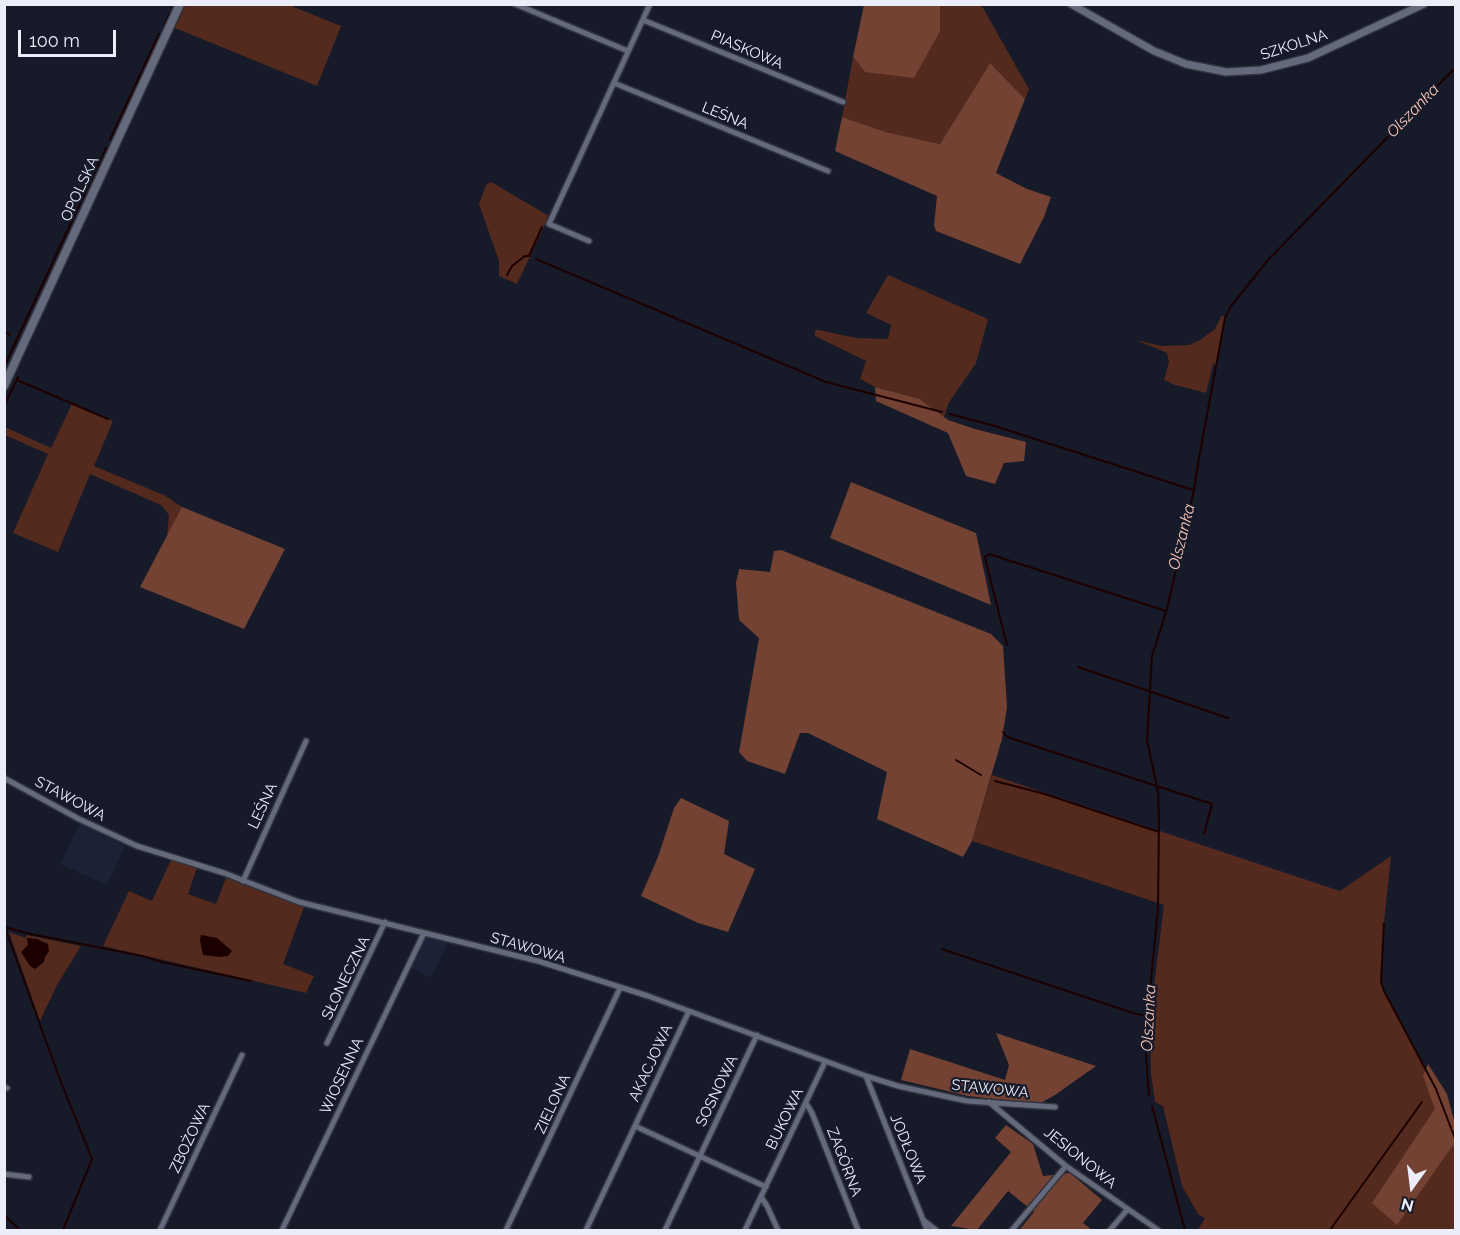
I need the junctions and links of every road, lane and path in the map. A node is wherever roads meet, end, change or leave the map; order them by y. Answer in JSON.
{"nodes":[{"id":1,"x":180,"y":4,"type":"edge"},
{"id":2,"x":515,"y":4,"type":"edge"},
{"id":3,"x":650,"y":4,"type":"edge"},
{"id":4,"x":1071,"y":4,"type":"edge"},
{"id":5,"x":1424,"y":4,"type":"edge"},
{"id":6,"x":643,"y":20,"type":"junction"},
{"id":7,"x":628,"y":51,"type":"junction"},
{"id":8,"x":614,"y":83,"type":"junction"},
{"id":9,"x":843,"y":102,"type":"dead end"},
{"id":10,"x":828,"y":171,"type":"dead end"},
{"id":11,"x":589,"y":241,"type":"dead end"},
{"id":12,"x":4,"y":386,"type":"edge"},
{"id":13,"x":306,"y":741,"type":"dead end"},
{"id":14,"x":4,"y":778,"type":"edge"},
{"id":15,"x":243,"y":880,"type":"junction"},
{"id":16,"x":385,"y":922,"type":"junction"},
{"id":17,"x":424,"y":933,"type":"junction"},
{"id":18,"x":620,"y":988,"type":"junction"},
{"id":19,"x":689,"y":1011,"type":"junction"},
{"id":20,"x":757,"y":1035,"type":"junction"},
{"id":21,"x":327,"y":1044,"type":"dead end"},
{"id":22,"x":242,"y":1055,"type":"dead end"},
{"id":23,"x":825,"y":1062,"type":"junction"},
{"id":24,"x":866,"y":1076,"type":"junction"},
{"id":25,"x":990,"y":1102,"type":"junction"},
{"id":26,"x":806,"y":1103,"type":"junction"},
{"id":27,"x":1055,"y":1107,"type":"dead end"},
{"id":28,"x":635,"y":1126,"type":"junction"},
{"id":29,"x":699,"y":1156,"type":"junction"},
{"id":30,"x":1066,"y":1166,"type":"junction"},
{"id":31,"x":4,"y":1174,"type":"edge"},
{"id":32,"x":29,"y":1177,"type":"dead end"},
{"id":33,"x":766,"y":1187,"type":"junction"},
{"id":34,"x":761,"y":1197,"type":"junction"},
{"id":35,"x":1127,"y":1210,"type":"junction"},
{"id":36,"x":922,"y":1219,"type":"junction"},
{"id":37,"x":160,"y":1230,"type":"edge"},
{"id":38,"x":282,"y":1230,"type":"edge"},
{"id":39,"x":506,"y":1230,"type":"edge"},
{"id":40,"x":586,"y":1230,"type":"edge"},
{"id":41,"x":665,"y":1230,"type":"edge"},
{"id":42,"x":746,"y":1230,"type":"edge"},
{"id":43,"x":778,"y":1230,"type":"edge"},
{"id":44,"x":858,"y":1230,"type":"edge"},
{"id":45,"x":927,"y":1230,"type":"edge"},
{"id":46,"x":936,"y":1230,"type":"edge"},
{"id":47,"x":1012,"y":1230,"type":"edge"},
{"id":48,"x":1110,"y":1230,"type":"edge"},
{"id":49,"x":1158,"y":1230,"type":"edge"}],
"edges":[{"from":1,"to":12,"type":"main road","name":"OPOLSKA"},
{"from":2,"to":7,"type":"street"},
{"from":3,"to":6,"type":"street"},
{"from":4,"to":5,"type":"street","name":"SZKOLNA"},
{"from":6,"to":7,"type":"street"},
{"from":6,"to":9,"type":"street","name":"PIASKOWA"},
{"from":7,"to":8,"type":"street"},
{"from":8,"to":10,"type":"street","name":"LEŚNA"},
{"from":8,"to":11,"type":"street"},
{"from":13,"to":15,"type":"street","name":"LEŚNA"},
{"from":14,"to":15,"type":"street","name":"STAWOWA"},
{"from":15,"to":16,"type":"street","name":"STAWOWA"},
{"from":16,"to":17,"type":"street","name":"STAWOWA"},
{"from":16,"to":21,"type":"street","name":"SŁONECZNA"},
{"from":17,"to":18,"type":"street","name":"STAWOWA"},
{"from":17,"to":38,"type":"street","name":"WIOSENNA"},
{"from":18,"to":19,"type":"street","name":"STAWOWA"},
{"from":18,"to":39,"type":"street","name":"ZIELONA"},
{"from":19,"to":20,"type":"street","name":"STAWOWA"},
{"from":19,"to":28,"type":"street","name":"AKACJOWA"},
{"from":20,"to":23,"type":"street","name":"STAWOWA"},
{"from":20,"to":29,"type":"street","name":"SOSNOWA"},
{"from":22,"to":37,"type":"street","name":"ZBOŻOWA"},
{"from":23,"to":24,"type":"street","name":"STAWOWA"},
{"from":23,"to":26,"type":"street","name":"BUKOWA"},
{"from":24,"to":25,"type":"street","name":"STAWOWA"},
{"from":24,"to":36,"type":"street","name":"JODŁOWA"},
{"from":25,"to":27,"type":"street","name":"STAWOWA"},
{"from":25,"to":30,"type":"street","name":"JESIONOWA"},
{"from":26,"to":33,"type":"street","name":"BUKOWA"},
{"from":26,"to":44,"type":"street","name":"ZAGÓRNA"},
{"from":28,"to":29,"type":"street"},
{"from":28,"to":40,"type":"street","name":"AKACJOWA"},
{"from":29,"to":33,"type":"street"},
{"from":29,"to":41,"type":"street","name":"SOSNOWA"},
{"from":30,"to":35,"type":"street","name":"JESIONOWA"},
{"from":30,"to":47,"type":"street"},
{"from":31,"to":32,"type":"street"},
{"from":33,"to":34,"type":"street","name":"BUKOWA"},
{"from":34,"to":42,"type":"street","name":"BUKOWA"},
{"from":34,"to":43,"type":"street"},
{"from":35,"to":48,"type":"street"},
{"from":35,"to":49,"type":"street","name":"JESIONOWA"},
{"from":36,"to":45,"type":"street","name":"JODŁOWA"},
{"from":36,"to":46,"type":"street"}]}
